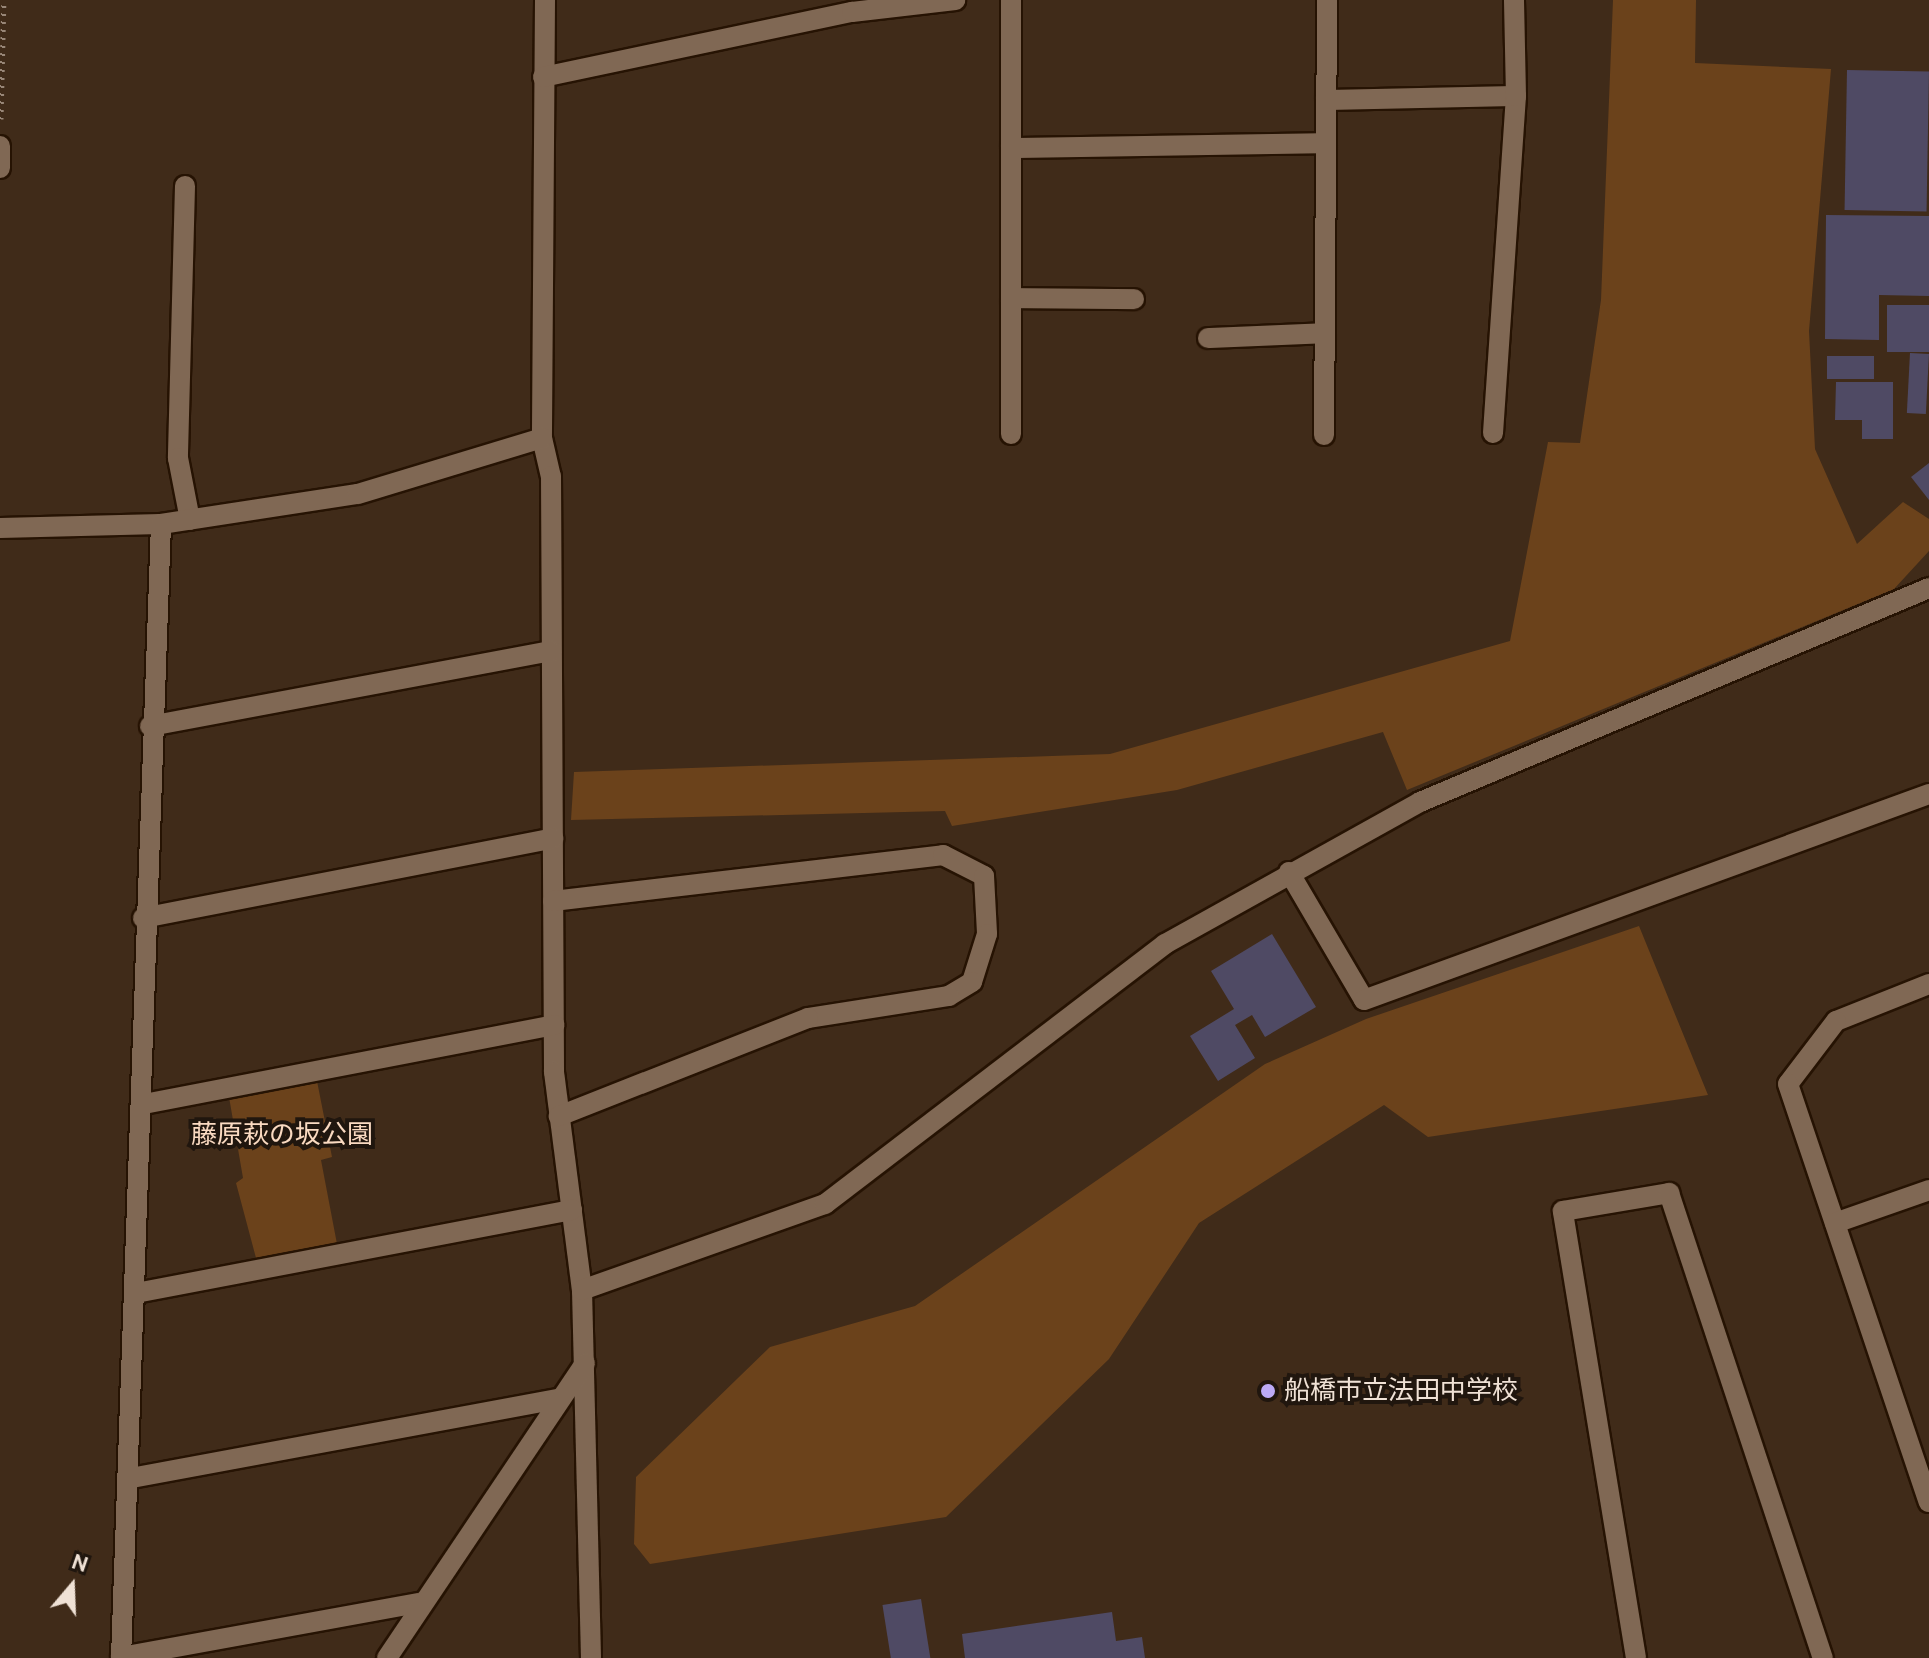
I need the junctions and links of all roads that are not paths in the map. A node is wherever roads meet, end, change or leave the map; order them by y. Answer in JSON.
{"nodes":[{"id":1,"x":545,"y":0,"type":"edge"},
{"id":2,"x":955,"y":0,"type":"edge"},
{"id":3,"x":1011,"y":0,"type":"edge"},
{"id":4,"x":1327,"y":0,"type":"edge"},
{"id":5,"x":1514,"y":0,"type":"edge"},
{"id":6,"x":543,"y":77,"type":"junction"},
{"id":7,"x":1516,"y":96,"type":"junction"},
{"id":8,"x":1326,"y":100,"type":"junction"},
{"id":9,"x":1326,"y":143,"type":"junction"},
{"id":10,"x":0,"y":146,"type":"edge"},
{"id":11,"x":1011,"y":148,"type":"junction"},
{"id":12,"x":0,"y":168,"type":"edge"},
{"id":13,"x":185,"y":186,"type":"dead end"},
{"id":14,"x":1011,"y":298,"type":"junction"},
{"id":15,"x":1134,"y":299,"type":"dead end"},
{"id":16,"x":1325,"y":333,"type":"junction"},
{"id":17,"x":1208,"y":338,"type":"dead end"},
{"id":18,"x":1493,"y":433,"type":"dead end"},
{"id":19,"x":1011,"y":434,"type":"dead end"},
{"id":20,"x":1324,"y":435,"type":"dead end"},
{"id":21,"x":542,"y":438,"type":"junction"},
{"id":22,"x":190,"y":520,"type":"junction"},
{"id":23,"x":161,"y":524,"type":"junction"},
{"id":24,"x":0,"y":528,"type":"edge"},
{"id":25,"x":1929,"y":588,"type":"edge"},
{"id":26,"x":551,"y":651,"type":"junction"},
{"id":27,"x":150,"y":726,"type":"junction"},
{"id":28,"x":1929,"y":794,"type":"edge"},
{"id":29,"x":553,"y":838,"type":"junction"},
{"id":30,"x":1289,"y":872,"type":"junction"},
{"id":31,"x":553,"y":901,"type":"junction"},
{"id":32,"x":143,"y":918,"type":"junction"},
{"id":33,"x":1929,"y":984,"type":"edge"},
{"id":34,"x":554,"y":1025,"type":"junction"},
{"id":35,"x":144,"y":1104,"type":"junction"},
{"id":36,"x":559,"y":1116,"type":"junction"},
{"id":37,"x":1929,"y":1190,"type":"edge"},
{"id":38,"x":572,"y":1210,"type":"junction"},
{"id":39,"x":1835,"y":1223,"type":"junction"},
{"id":40,"x":582,"y":1290,"type":"junction"},
{"id":41,"x":136,"y":1293,"type":"junction"},
{"id":42,"x":585,"y":1363,"type":"junction"},
{"id":43,"x":558,"y":1399,"type":"junction"},
{"id":44,"x":131,"y":1478,"type":"junction"},
{"id":45,"x":1929,"y":1502,"type":"edge"},
{"id":46,"x":419,"y":1603,"type":"junction"},
{"id":47,"x":121,"y":1657,"type":"edge"},
{"id":48,"x":387,"y":1658,"type":"edge"},
{"id":49,"x":591,"y":1658,"type":"edge"},
{"id":50,"x":1636,"y":1658,"type":"edge"},
{"id":51,"x":1823,"y":1658,"type":"edge"}],
"edges":[{"from":1,"to":6,"type":"street"},
{"from":2,"to":6,"type":"street"},
{"from":3,"to":11,"type":"street"},
{"from":4,"to":8,"type":"street"},
{"from":5,"to":7,"type":"street"},
{"from":6,"to":21,"type":"street"},
{"from":7,"to":8,"type":"street"},
{"from":7,"to":18,"type":"street"},
{"from":8,"to":9,"type":"street"},
{"from":9,"to":11,"type":"street"},
{"from":9,"to":16,"type":"street"},
{"from":10,"to":12,"type":"street"},
{"from":11,"to":14,"type":"street"},
{"from":13,"to":22,"type":"street"},
{"from":14,"to":15,"type":"street"},
{"from":14,"to":19,"type":"street"},
{"from":16,"to":17,"type":"street"},
{"from":16,"to":20,"type":"street"},
{"from":21,"to":22,"type":"street"},
{"from":21,"to":26,"type":"street"},
{"from":22,"to":23,"type":"street"},
{"from":23,"to":24,"type":"street"},
{"from":23,"to":27,"type":"street"},
{"from":25,"to":30,"type":"street"},
{"from":26,"to":27,"type":"street"},
{"from":26,"to":29,"type":"street"},
{"from":27,"to":32,"type":"street"},
{"from":28,"to":30,"type":"street"},
{"from":29,"to":31,"type":"street"},
{"from":29,"to":32,"type":"street"},
{"from":30,"to":40,"type":"street"},
{"from":31,"to":34,"type":"street"},
{"from":31,"to":36,"type":"street"},
{"from":32,"to":35,"type":"street"},
{"from":33,"to":39,"type":"street"},
{"from":34,"to":35,"type":"street"},
{"from":34,"to":36,"type":"street"},
{"from":35,"to":41,"type":"street"},
{"from":36,"to":38,"type":"street"},
{"from":37,"to":39,"type":"street"},
{"from":38,"to":40,"type":"street"},
{"from":38,"to":41,"type":"street"},
{"from":39,"to":45,"type":"street"},
{"from":40,"to":42,"type":"street"},
{"from":41,"to":44,"type":"street"},
{"from":42,"to":43,"type":"street"},
{"from":42,"to":49,"type":"street"},
{"from":43,"to":44,"type":"street"},
{"from":43,"to":46,"type":"street"},
{"from":44,"to":47,"type":"street"},
{"from":46,"to":47,"type":"street"},
{"from":46,"to":48,"type":"street"},
{"from":50,"to":51,"type":"street"}]}
